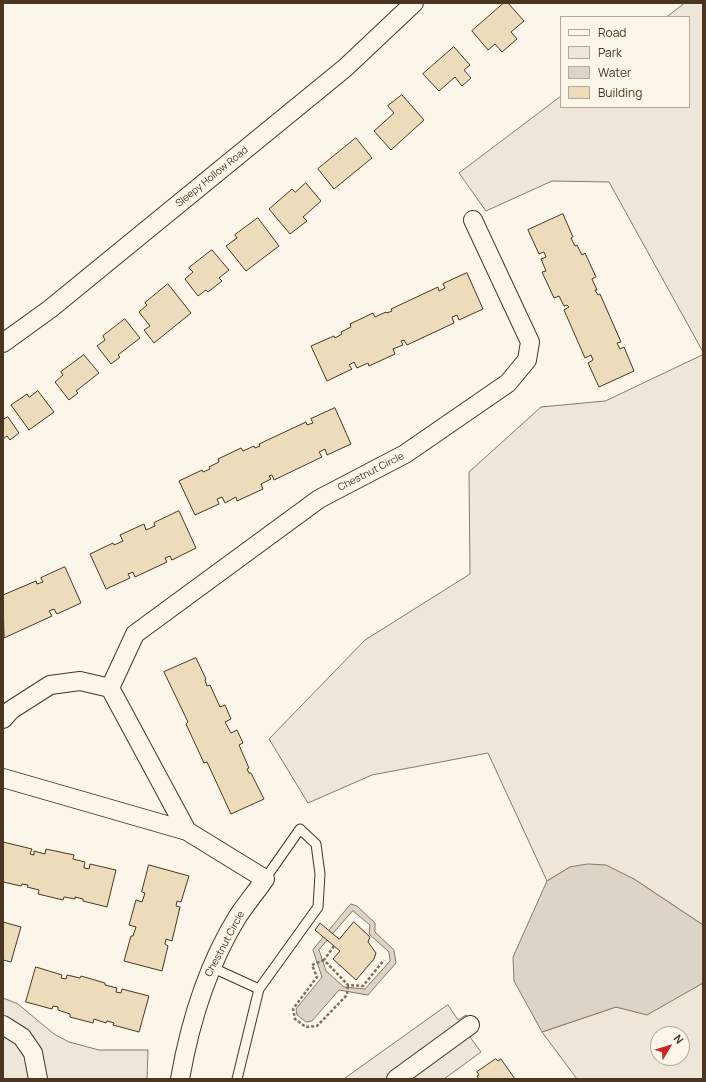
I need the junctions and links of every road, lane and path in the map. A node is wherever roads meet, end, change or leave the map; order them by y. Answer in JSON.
{"nodes":[{"id":1,"x":414,"y":3,"type":"edge"},
{"id":2,"x":473,"y":220,"type":"dead end"},
{"id":3,"x":3,"y":343,"type":"edge"},
{"id":4,"x":110,"y":688,"type":"junction"},
{"id":5,"x":3,"y":719,"type":"edge"},
{"id":6,"x":3,"y":778,"type":"edge"},
{"id":7,"x":187,"y":831,"type":"junction"},
{"id":8,"x":265,"y":879,"type":"junction"},
{"id":9,"x":334,"y":946,"type":"dead end"},
{"id":10,"x":324,"y":960,"type":"junction"},
{"id":11,"x":384,"y":960,"type":"dead end"},
{"id":12,"x":211,"y":967,"type":"junction"},
{"id":13,"x":348,"y":985,"type":"junction"},
{"id":14,"x":259,"y":989,"type":"junction"},
{"id":15,"x":3,"y":1025,"type":"edge"},
{"id":16,"x":470,"y":1025,"type":"dead end"},
{"id":17,"x":38,"y":1079,"type":"edge"},
{"id":18,"x":180,"y":1079,"type":"edge"},
{"id":19,"x":236,"y":1079,"type":"edge"},
{"id":20,"x":396,"y":1079,"type":"edge"}],
"edges":[{"from":1,"to":3,"type":"street","name":"Sleepy Hollow Road"},
{"from":2,"to":4,"type":"street","name":"Chestnut Circle"},
{"from":4,"to":5,"type":"street"},
{"from":4,"to":7,"type":"street"},
{"from":6,"to":7,"type":"street"},
{"from":7,"to":8,"type":"street"},
{"from":8,"to":12,"type":"street","name":"Chestnut Circle"},
{"from":8,"to":14,"type":"lane"},
{"from":9,"to":10,"type":"path"},
{"from":10,"to":13,"type":"path"},
{"from":10,"to":13,"type":"path"},
{"from":11,"to":13,"type":"path"},
{"from":12,"to":14,"type":"lane"},
{"from":12,"to":18,"type":"street","name":"Chestnut Circle"},
{"from":14,"to":19,"type":"lane"},
{"from":15,"to":17,"type":"street"},
{"from":16,"to":20,"type":"street"}]}
